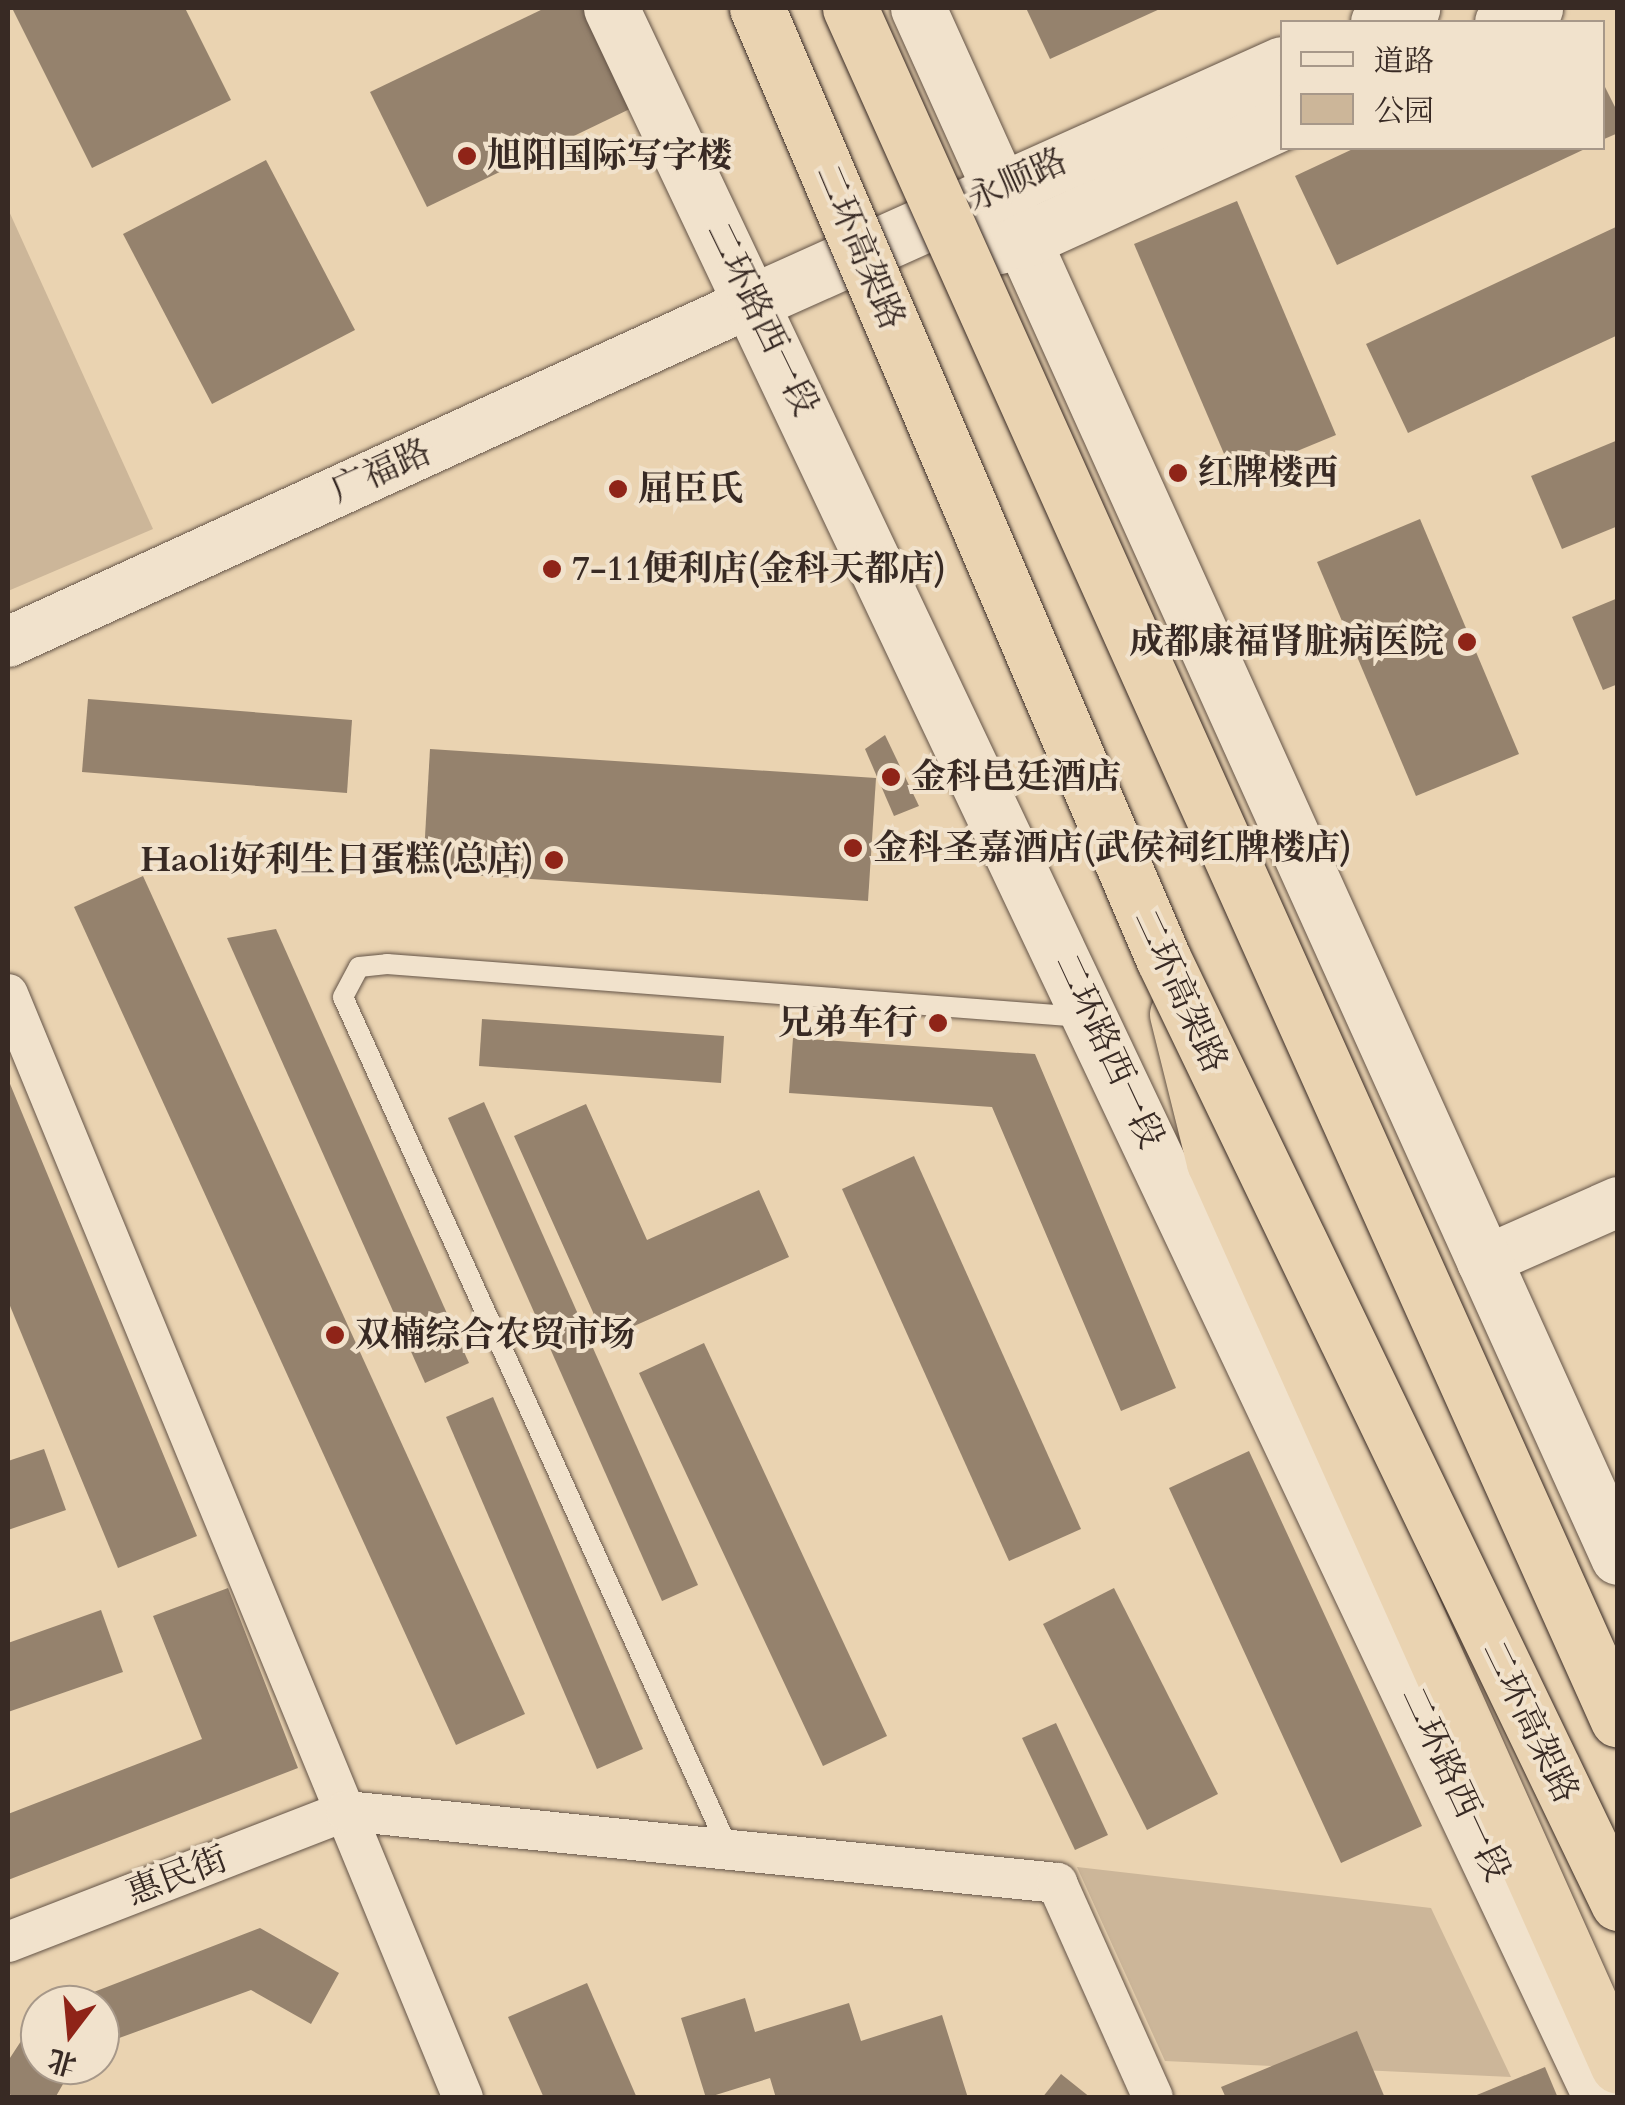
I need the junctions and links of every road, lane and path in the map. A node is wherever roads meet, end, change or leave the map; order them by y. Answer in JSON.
{"nodes":[{"id":1,"x":611,"y":8,"type":"edge"},
{"id":2,"x":757,"y":8,"type":"edge"},
{"id":3,"x":850,"y":8,"type":"edge"},
{"id":4,"x":918,"y":8,"type":"edge"},
{"id":5,"x":1412,"y":8,"type":"edge"},
{"id":6,"x":1535,"y":8,"type":"edge"},
{"id":7,"x":1383,"y":20,"type":"edge"},
{"id":8,"x":1507,"y":20,"type":"edge"},
{"id":9,"x":1280,"y":65,"type":"edge"},
{"id":10,"x":1280,"y":123,"type":"edge"},
{"id":11,"x":998,"y":188,"type":"junction"},
{"id":12,"x":1021,"y":242,"type":"junction"},
{"id":13,"x":754,"y":302,"type":"junction"},
{"id":14,"x":8,"y":642,"type":"edge"},
{"id":15,"x":1162,"y":958,"type":"junction"},
{"id":16,"x":8,"y":994,"type":"edge"},
{"id":17,"x":1094,"y":1018,"type":"junction"},
{"id":18,"x":1618,"y":1202,"type":"edge"},
{"id":19,"x":1482,"y":1262,"type":"junction"},
{"id":20,"x":1618,"y":1557,"type":"edge"},
{"id":21,"x":1618,"y":1720,"type":"edge"},
{"id":22,"x":346,"y":1811,"type":"junction"},
{"id":23,"x":730,"y":1850,"type":"junction"},
{"id":24,"x":1618,"y":1902,"type":"edge"},
{"id":25,"x":8,"y":1942,"type":"edge"},
{"id":26,"x":1618,"y":2066,"type":"edge"},
{"id":27,"x":464,"y":2098,"type":"edge"},
{"id":28,"x":1153,"y":2098,"type":"edge"},
{"id":29,"x":1601,"y":2098,"type":"edge"}],
"edges":[{"from":1,"to":13,"type":"main road","name":"二环路西一段"},
{"from":2,"to":15,"type":"highway","name":"二环高架路","bridge":true},
{"from":3,"to":21,"type":"highway","bridge":true},
{"from":4,"to":11,"type":"main road"},
{"from":5,"to":7,"type":"main road"},
{"from":6,"to":8,"type":"main road"},
{"from":9,"to":11,"type":"main road","name":"永顺路"},
{"from":10,"to":12,"type":"main road"},
{"from":11,"to":12,"type":"main road"},
{"from":11,"to":13,"type":"main road","name":"永顺路"},
{"from":12,"to":13,"type":"main road"},
{"from":12,"to":19,"type":"main road"},
{"from":13,"to":14,"type":"street","name":"广福路"},
{"from":13,"to":17,"type":"main road","name":"二环路西一段"},
{"from":15,"to":24,"type":"highway","name":"二环高架路","bridge":true},
{"from":15,"to":26,"type":"highway","bridge":true},
{"from":16,"to":22,"type":"street"},
{"from":17,"to":23,"type":"lane"},
{"from":17,"to":29,"type":"main road","name":"二环路西一段"},
{"from":18,"to":19,"type":"street"},
{"from":19,"to":20,"type":"main road"},
{"from":22,"to":23,"type":"street"},
{"from":22,"to":25,"type":"street","name":"惠民街"},
{"from":22,"to":27,"type":"street"},
{"from":23,"to":28,"type":"street"}]}
